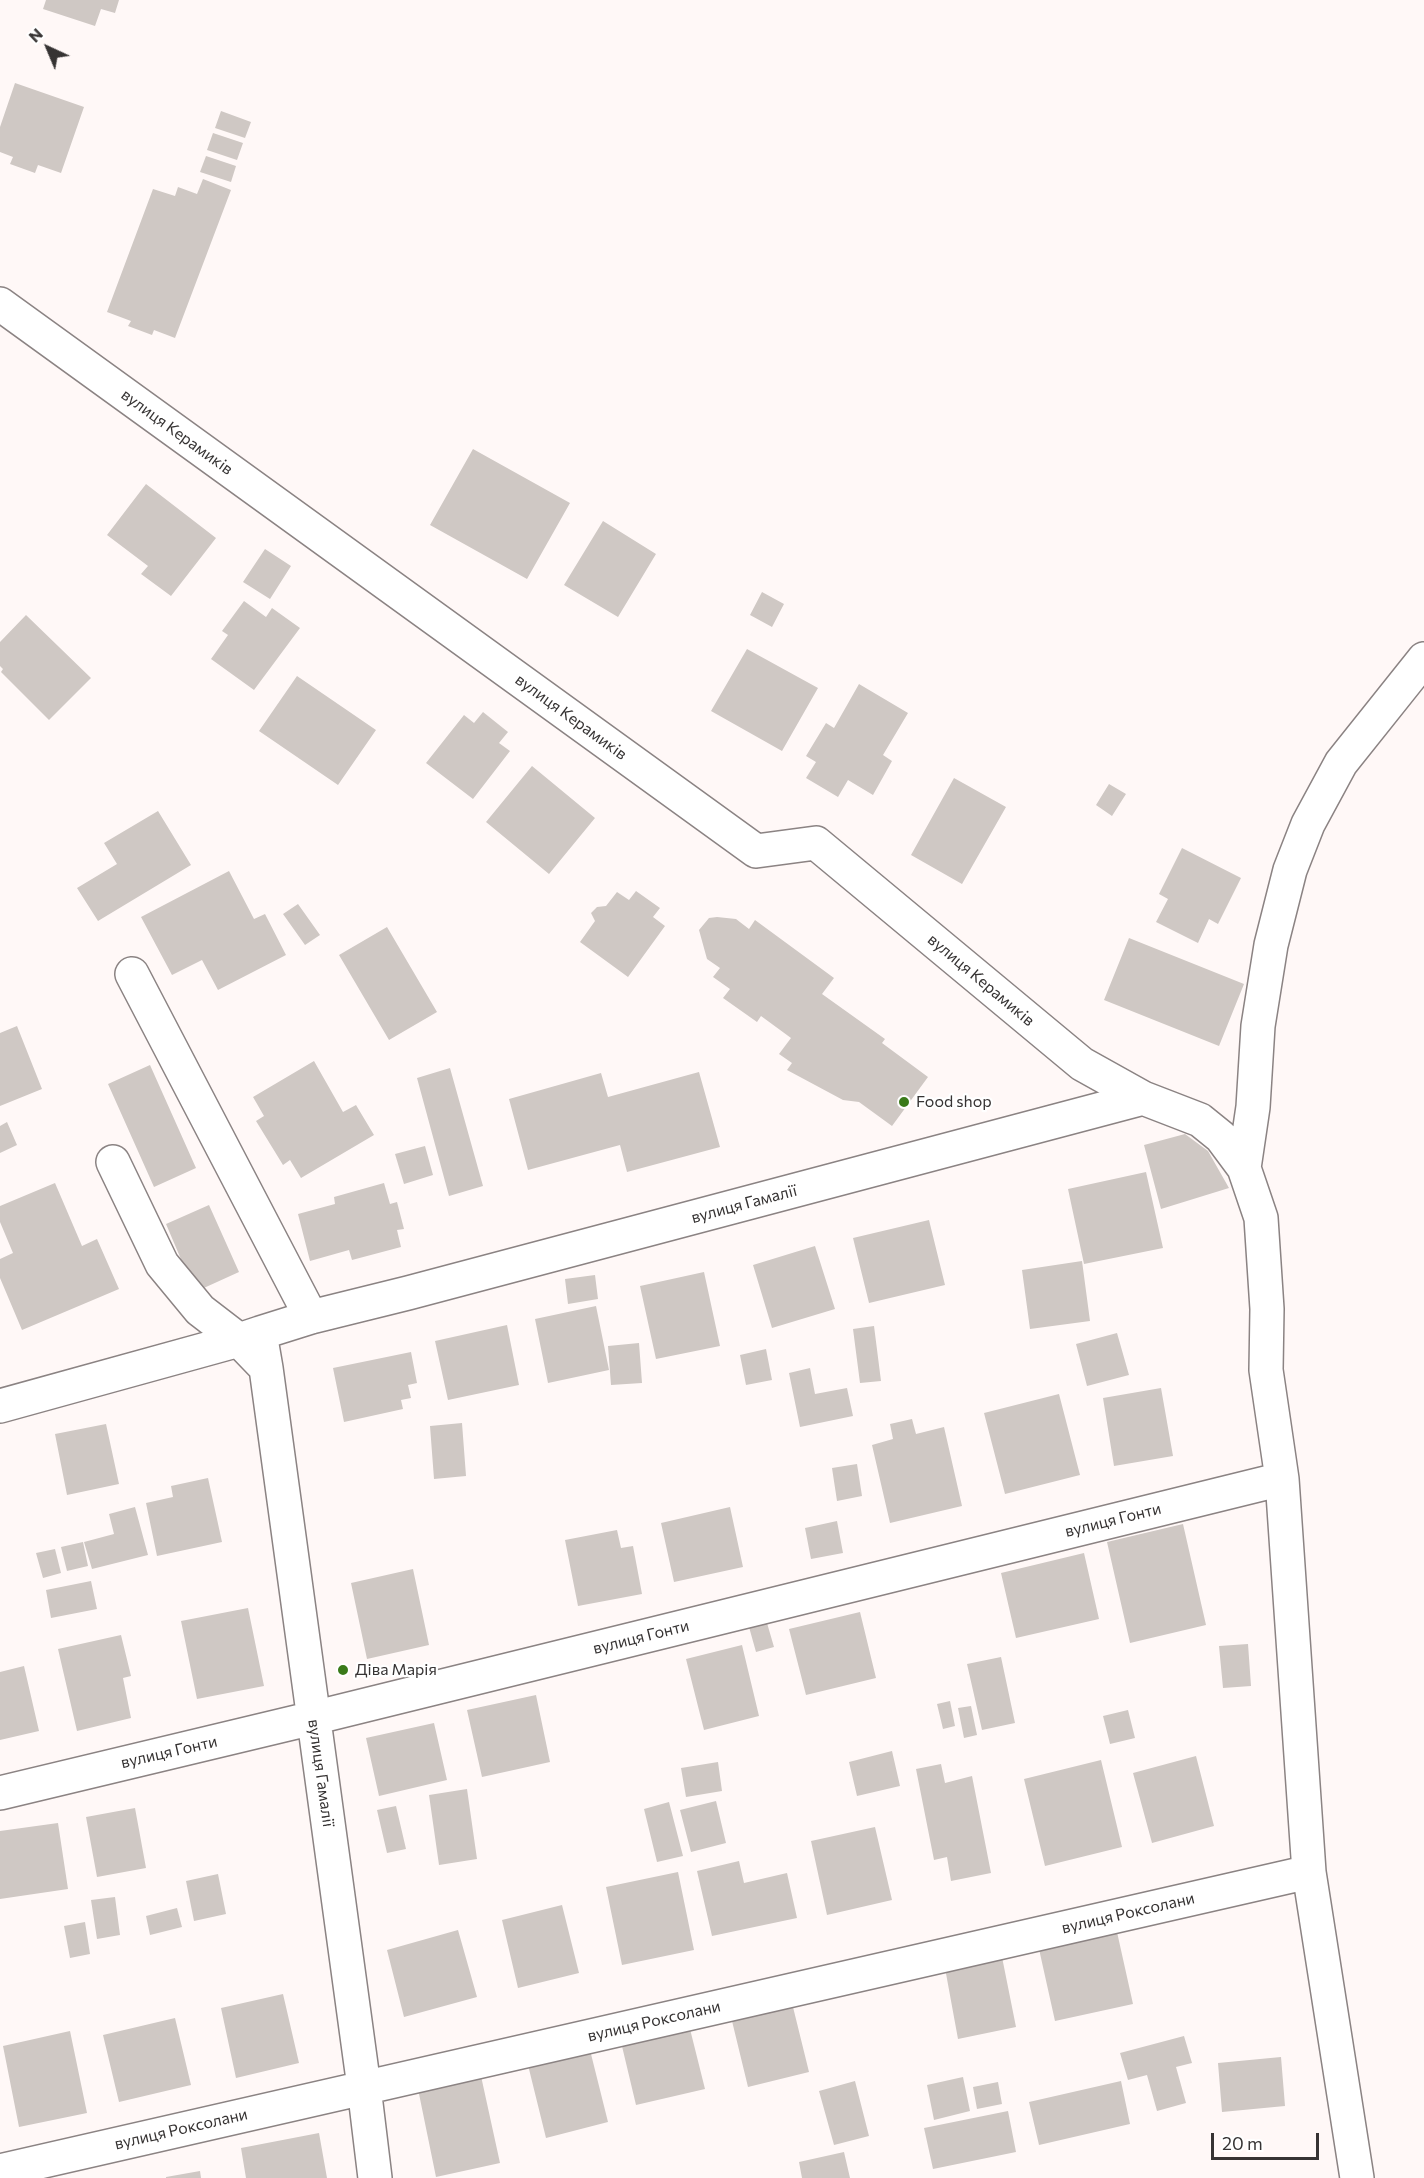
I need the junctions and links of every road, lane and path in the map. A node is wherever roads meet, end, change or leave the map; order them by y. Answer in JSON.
{"nodes":[{"id":1,"x":0,"y":304,"type":"edge"},
{"id":2,"x":1424,"y":659,"type":"edge"},
{"id":3,"x":132,"y":974,"type":"dead end"},
{"id":4,"x":1143,"y":1098,"type":"junction"},
{"id":5,"x":113,"y":1161,"type":"dead end"},
{"id":6,"x":1244,"y":1168,"type":"junction"},
{"id":7,"x":312,"y":1317,"type":"junction"},
{"id":8,"x":249,"y":1336,"type":"junction"},
{"id":9,"x":0,"y":1406,"type":"edge"},
{"id":10,"x":1282,"y":1479,"type":"junction"},
{"id":11,"x":314,"y":1718,"type":"junction"},
{"id":12,"x":0,"y":1792,"type":"edge"},
{"id":13,"x":1309,"y":1872,"type":"junction"},
{"id":14,"x":364,"y":2087,"type":"junction"},
{"id":15,"x":0,"y":2171,"type":"edge"},
{"id":16,"x":375,"y":2178,"type":"edge"},
{"id":17,"x":1357,"y":2178,"type":"edge"}],
"edges":[{"from":1,"to":4,"type":"street","name":"вулиця Керамиків"},
{"from":2,"to":6,"type":"street"},
{"from":3,"to":7,"type":"street"},
{"from":4,"to":6,"type":"street"},
{"from":4,"to":7,"type":"street","name":"вулиця Гамалії"},
{"from":5,"to":8,"type":"street"},
{"from":6,"to":10,"type":"street"},
{"from":7,"to":8,"type":"street","name":"вулиця Гамалії"},
{"from":8,"to":9,"type":"street","name":"вулиця Гамалії"},
{"from":8,"to":11,"type":"street","name":"вулиця Гамалії"},
{"from":10,"to":11,"type":"street","name":"вулиця Гонти"},
{"from":10,"to":13,"type":"street"},
{"from":11,"to":12,"type":"street","name":"вулиця Гонти"},
{"from":11,"to":14,"type":"street","name":"вулиця Гамалії"},
{"from":13,"to":14,"type":"street","name":"вулиця Роксолани"},
{"from":13,"to":17,"type":"street"},
{"from":14,"to":15,"type":"street","name":"вулиця Роксолани"},
{"from":14,"to":16,"type":"street","name":"вулиця Гамалії"}]}
